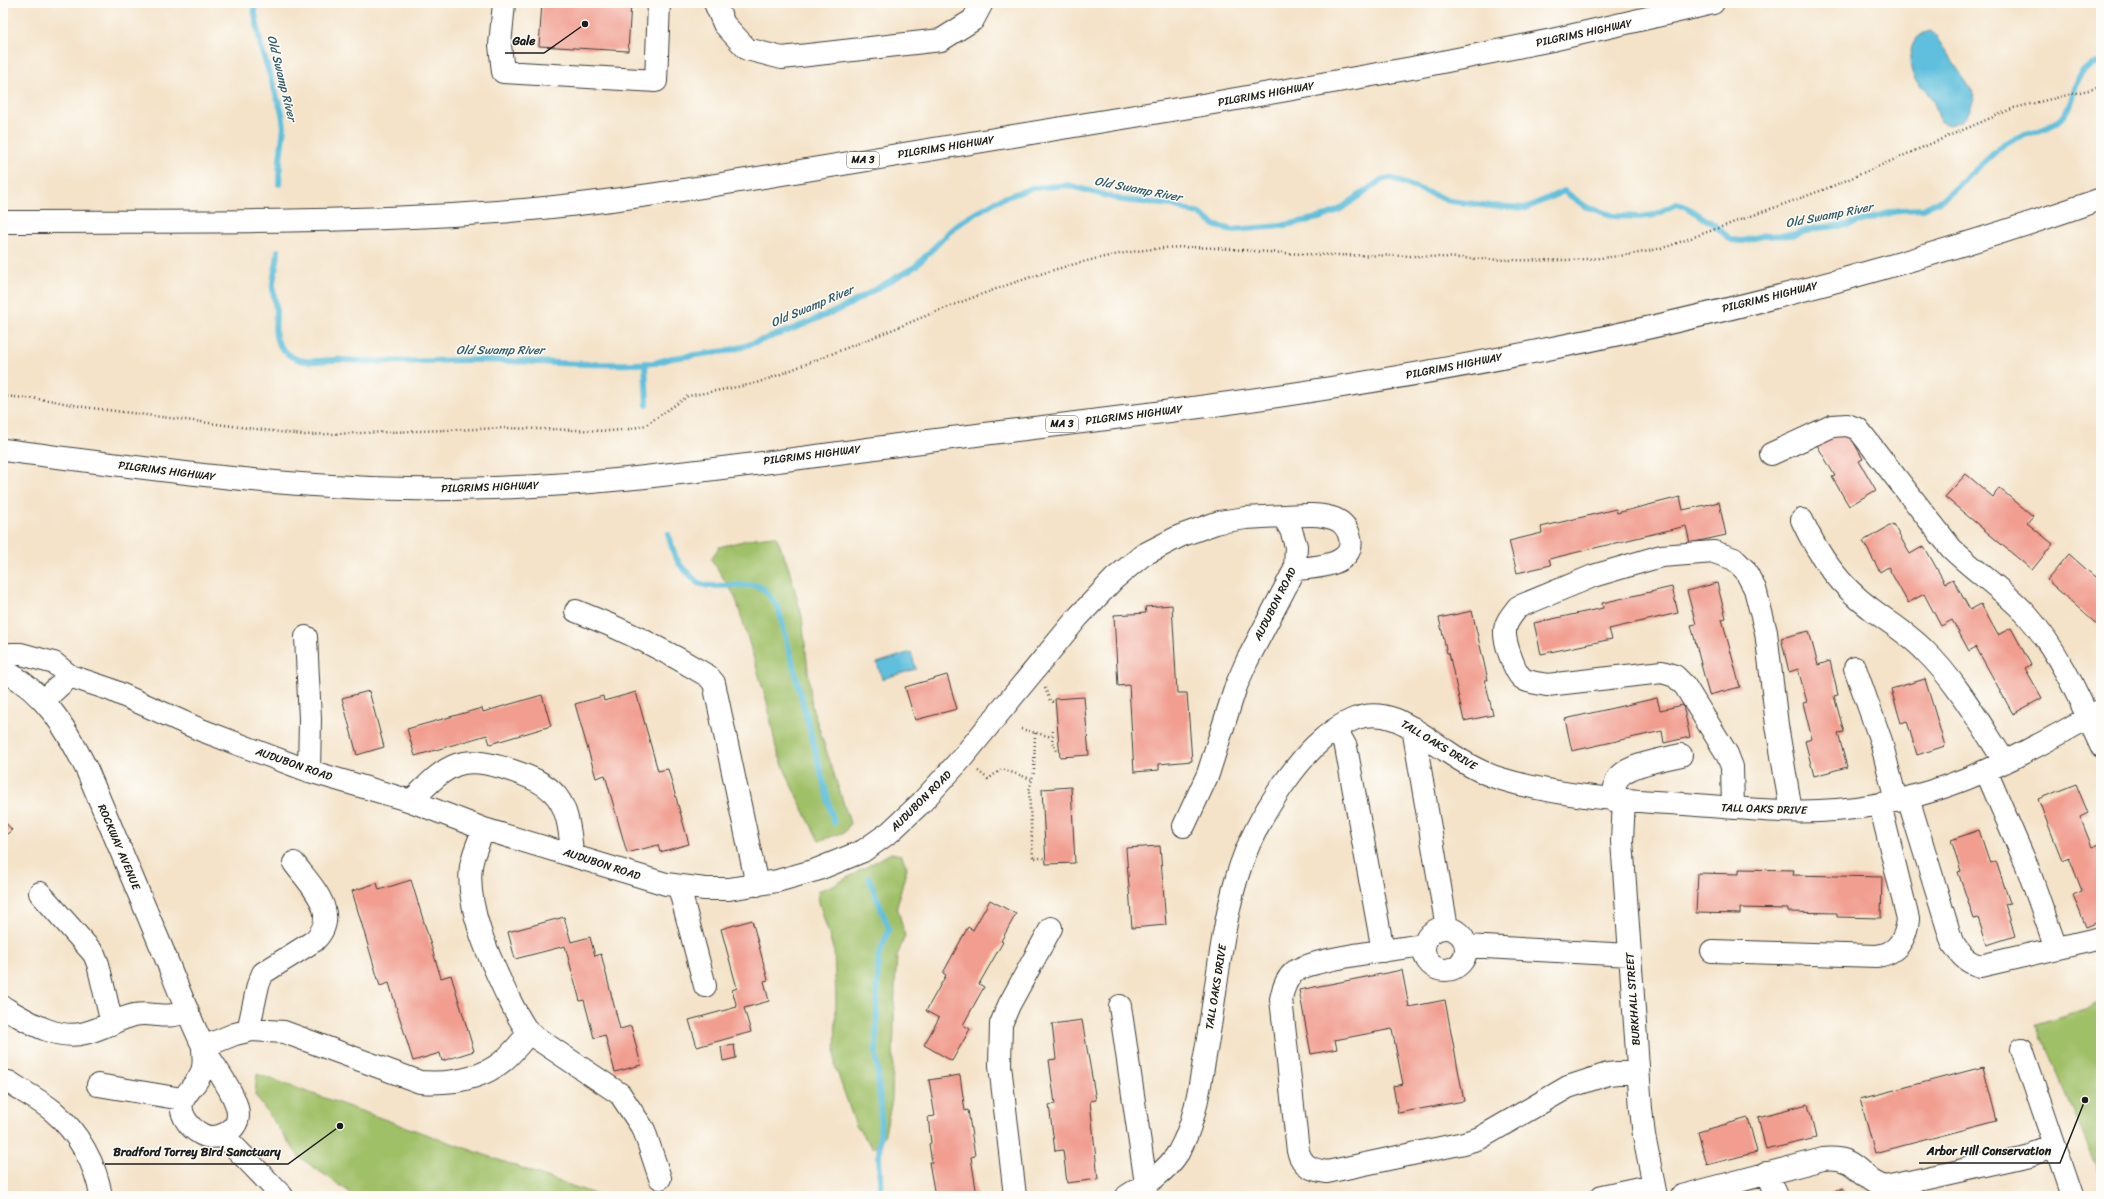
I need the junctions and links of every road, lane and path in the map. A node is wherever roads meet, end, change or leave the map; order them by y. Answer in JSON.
{"nodes":[{"id":1,"x":504,"y":3,"type":"edge"},
{"id":2,"x":659,"y":3,"type":"edge"},
{"id":3,"x":715,"y":3,"type":"edge"},
{"id":4,"x":982,"y":3,"type":"edge"},
{"id":5,"x":1713,"y":3,"type":"edge"},
{"id":6,"x":2101,"y":87,"type":"edge"},
{"id":7,"x":2101,"y":199,"type":"edge"},
{"id":8,"x":3,"y":222,"type":"edge"},
{"id":9,"x":3,"y":396,"type":"edge"},
{"id":10,"x":3,"y":450,"type":"edge"},
{"id":11,"x":1771,"y":454,"type":"dead end"},
{"id":12,"x":1283,"y":516,"type":"junction"},
{"id":13,"x":1802,"y":520,"type":"dead end"},
{"id":14,"x":1295,"y":569,"type":"junction"},
{"id":15,"x":576,"y":611,"type":"dead end"},
{"id":16,"x":306,"y":637,"type":"dead end"},
{"id":17,"x":3,"y":656,"type":"edge"},
{"id":18,"x":1855,"y":668,"type":"dead end"},
{"id":19,"x":3,"y":670,"type":"edge"},
{"id":20,"x":70,"y":676,"type":"junction"},
{"id":21,"x":1049,"y":696,"type":"dead end"},
{"id":22,"x":43,"y":701,"type":"junction"},
{"id":23,"x":1054,"y":702,"type":"dead end"},
{"id":24,"x":2095,"y":714,"type":"edge"},
{"id":25,"x":1413,"y":728,"type":"junction"},
{"id":26,"x":1021,"y":729,"type":"dead end"},
{"id":27,"x":1336,"y":729,"type":"junction"},
{"id":28,"x":1052,"y":731,"type":"dead end"},
{"id":29,"x":1035,"y":733,"type":"junction"},
{"id":30,"x":1052,"y":736,"type":"junction"},
{"id":31,"x":2101,"y":746,"type":"edge"},
{"id":32,"x":1057,"y":751,"type":"dead end"},
{"id":33,"x":1681,"y":755,"type":"dead end"},
{"id":34,"x":1996,"y":766,"type":"junction"},
{"id":35,"x":309,"y":771,"type":"junction"},
{"id":36,"x":984,"y":776,"type":"dead end"},
{"id":37,"x":1031,"y":779,"type":"junction"},
{"id":38,"x":1619,"y":800,"type":"junction"},
{"id":39,"x":411,"y":801,"type":"junction"},
{"id":40,"x":1895,"y":801,"type":"junction"},
{"id":41,"x":1733,"y":808,"type":"junction"},
{"id":42,"x":1791,"y":811,"type":"junction"},
{"id":43,"x":1184,"y":826,"type":"dead end"},
{"id":44,"x":484,"y":829,"type":"junction"},
{"id":45,"x":572,"y":854,"type":"junction"},
{"id":46,"x":1044,"y":858,"type":"dead end"},
{"id":47,"x":294,"y":863,"type":"dead end"},
{"id":48,"x":757,"y":885,"type":"junction"},
{"id":49,"x":679,"y":886,"type":"junction"},
{"id":50,"x":40,"y":894,"type":"dead end"},
{"id":51,"x":1051,"y":928,"type":"dead end"},
{"id":52,"x":1447,"y":928,"type":"junction"},
{"id":53,"x":2101,"y":938,"type":"edge"},
{"id":54,"x":1424,"y":945,"type":"junction"},
{"id":55,"x":1466,"y":946,"type":"junction"},
{"id":56,"x":2056,"y":948,"type":"junction"},
{"id":57,"x":1383,"y":951,"type":"junction"},
{"id":58,"x":1712,"y":951,"type":"dead end"},
{"id":59,"x":1630,"y":954,"type":"junction"},
{"id":60,"x":705,"y":986,"type":"dead end"},
{"id":61,"x":1120,"y":1006,"type":"dead end"},
{"id":62,"x":3,"y":1008,"type":"edge"},
{"id":63,"x":188,"y":1011,"type":"junction"},
{"id":64,"x":112,"y":1024,"type":"junction"},
{"id":65,"x":248,"y":1031,"type":"junction"},
{"id":66,"x":529,"y":1033,"type":"junction"},
{"id":67,"x":203,"y":1047,"type":"junction"},
{"id":68,"x":2022,"y":1049,"type":"dead end"},
{"id":69,"x":1638,"y":1072,"type":"junction"},
{"id":70,"x":3,"y":1081,"type":"edge"},
{"id":71,"x":98,"y":1085,"type":"dead end"},
{"id":72,"x":182,"y":1099,"type":"junction"},
{"id":73,"x":223,"y":1135,"type":"junction"},
{"id":74,"x":2055,"y":1146,"type":"junction"},
{"id":75,"x":1766,"y":1174,"type":"junction"},
{"id":76,"x":660,"y":1178,"type":"dead end"},
{"id":77,"x":1146,"y":1184,"type":"junction"},
{"id":78,"x":1655,"y":1190,"type":"edge"},
{"id":79,"x":101,"y":1196,"type":"edge"},
{"id":80,"x":282,"y":1196,"type":"edge"},
{"id":81,"x":1015,"y":1196,"type":"edge"},
{"id":82,"x":1127,"y":1196,"type":"edge"},
{"id":83,"x":1602,"y":1196,"type":"edge"},
{"id":84,"x":1682,"y":1196,"type":"edge"},
{"id":85,"x":1776,"y":1196,"type":"edge"},
{"id":86,"x":2072,"y":1196,"type":"edge"}],
"edges":[{"from":1,"to":2,"type":"main road"},
{"from":3,"to":4,"type":"main road"},
{"from":5,"to":8,"type":"main road","name":"PILGRIMS HIGHWAY","number":"MA 3"},
{"from":6,"to":9,"type":"path"},
{"from":7,"to":10,"type":"main road","name":"PILGRIMS HIGHWAY","number":"MA 3"},
{"from":11,"to":24,"type":"main road"},
{"from":12,"to":14,"type":"main road","name":"AUDUBON ROAD"},
{"from":12,"to":14,"type":"main road"},
{"from":12,"to":48,"type":"main road","name":"AUDUBON ROAD"},
{"from":13,"to":34,"type":"main road"},
{"from":14,"to":43,"type":"main road","name":"AUDUBON ROAD"},
{"from":15,"to":48,"type":"main road"},
{"from":16,"to":35,"type":"main road"},
{"from":17,"to":20,"type":"main road","name":"AUDUBON ROAD"},
{"from":18,"to":40,"type":"main road"},
{"from":19,"to":22,"type":"main road","name":"ROCKWAY AVENUE"},
{"from":20,"to":22,"type":"main road"},
{"from":20,"to":35,"type":"main road","name":"AUDUBON ROAD"},
{"from":21,"to":23,"type":"path"},
{"from":22,"to":63,"type":"main road","name":"ROCKWAY AVENUE"},
{"from":24,"to":31,"type":"main road"},
{"from":24,"to":34,"type":"main road","name":"TALL OAKS DRIVE"},
{"from":25,"to":27,"type":"main road","name":"TALL OAKS DRIVE"},
{"from":25,"to":38,"type":"main road","name":"TALL OAKS DRIVE"},
{"from":25,"to":52,"type":"main road"},
{"from":26,"to":29,"type":"path"},
{"from":27,"to":57,"type":"main road"},
{"from":27,"to":77,"type":"main road","name":"TALL OAKS DRIVE"},
{"from":28,"to":30,"type":"path"},
{"from":29,"to":30,"type":"path"},
{"from":29,"to":37,"type":"path"},
{"from":30,"to":32,"type":"path"},
{"from":33,"to":38,"type":"main road","name":"BURKHALL STREET"},
{"from":34,"to":40,"type":"main road","name":"TALL OAKS DRIVE"},
{"from":34,"to":56,"type":"main road"},
{"from":35,"to":39,"type":"main road","name":"AUDUBON ROAD"},
{"from":36,"to":37,"type":"path"},
{"from":37,"to":46,"type":"path"},
{"from":38,"to":41,"type":"main road","name":"TALL OAKS DRIVE"},
{"from":38,"to":59,"type":"main road","name":"BURKHALL STREET"},
{"from":39,"to":44,"type":"main road","name":"AUDUBON ROAD"},
{"from":39,"to":45,"type":"main road"},
{"from":40,"to":42,"type":"main road","name":"TALL OAKS DRIVE"},
{"from":40,"to":56,"type":"main road"},
{"from":40,"to":58,"type":"main road"},
{"from":41,"to":42,"type":"main road","name":"TALL OAKS DRIVE"},
{"from":41,"to":42,"type":"main road"},
{"from":44,"to":45,"type":"main road","name":"AUDUBON ROAD"},
{"from":44,"to":66,"type":"main road"},
{"from":45,"to":49,"type":"main road","name":"AUDUBON ROAD"},
{"from":47,"to":65,"type":"main road"},
{"from":48,"to":49,"type":"main road","name":"AUDUBON ROAD"},
{"from":49,"to":60,"type":"main road"},
{"from":50,"to":64,"type":"main road"},
{"from":51,"to":81,"type":"main road"},
{"from":52,"to":54,"type":"main road"},
{"from":52,"to":55,"type":"main road"},
{"from":53,"to":56,"type":"main road"},
{"from":54,"to":55,"type":"main road"},
{"from":54,"to":57,"type":"main road"},
{"from":55,"to":59,"type":"main road"},
{"from":57,"to":69,"type":"main road"},
{"from":59,"to":69,"type":"main road","name":"BURKHALL STREET"},
{"from":61,"to":77,"type":"main road"},
{"from":62,"to":64,"type":"main road"},
{"from":63,"to":64,"type":"main road"},
{"from":63,"to":67,"type":"main road","name":"ROCKWAY AVENUE"},
{"from":65,"to":66,"type":"main road"},
{"from":65,"to":67,"type":"main road"},
{"from":66,"to":76,"type":"main road"},
{"from":67,"to":72,"type":"main road","name":"ROCKWAY AVENUE"},
{"from":67,"to":73,"type":"main road","name":"ROCKWAY AVENUE"},
{"from":68,"to":74,"type":"main road"},
{"from":69,"to":78,"type":"main road","name":"BURKHALL STREET"},
{"from":70,"to":79,"type":"main road"},
{"from":71,"to":72,"type":"main road"},
{"from":72,"to":73,"type":"main road"},
{"from":73,"to":80,"type":"main road"},
{"from":74,"to":75,"type":"main road"},
{"from":74,"to":86,"type":"main road"},
{"from":75,"to":84,"type":"main road"},
{"from":75,"to":85,"type":"main road"},
{"from":77,"to":82,"type":"main road","name":"TALL OAKS DRIVE"},
{"from":78,"to":83,"type":"main road"}]}
